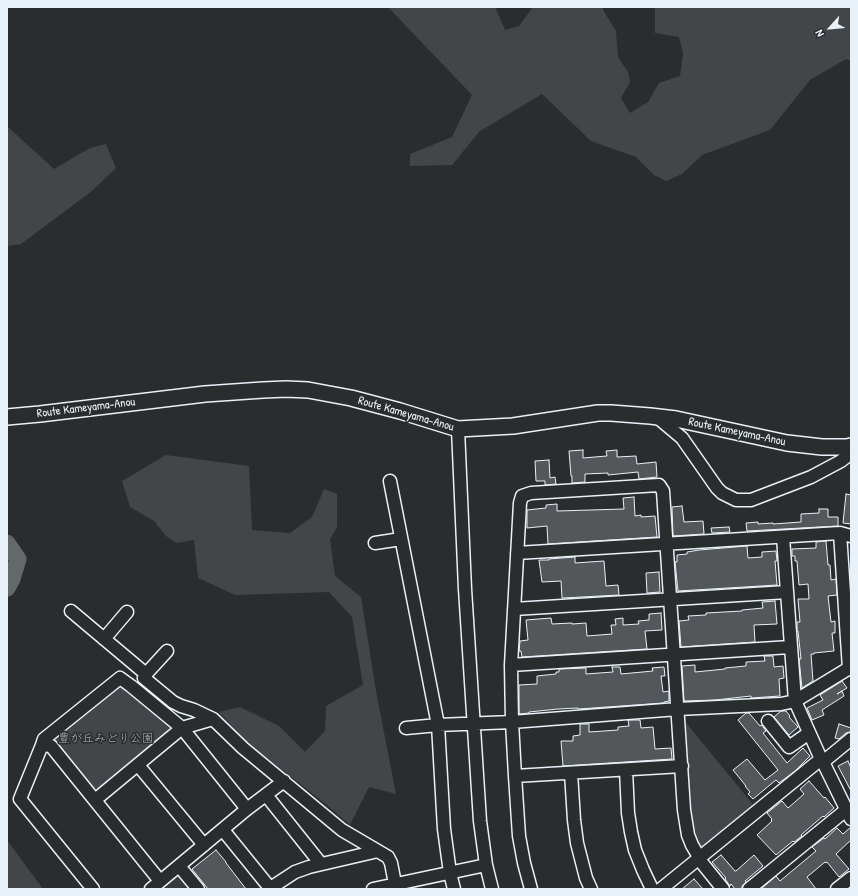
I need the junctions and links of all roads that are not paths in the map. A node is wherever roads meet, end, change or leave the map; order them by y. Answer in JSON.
{"nodes":[{"id":1,"x":7,"y":417,"type":"edge"},
{"id":2,"x":657,"y":417,"type":"junction"},
{"id":3,"x":458,"y":429,"type":"junction"},
{"id":4,"x":851,"y":446,"type":"edge"},
{"id":5,"x":851,"y":453,"type":"edge"},
{"id":6,"x":390,"y":481,"type":"dead end"},
{"id":7,"x":845,"y":535,"type":"edge"},
{"id":8,"x":784,"y":537,"type":"junction"},
{"id":9,"x":401,"y":539,"type":"junction"},
{"id":10,"x":375,"y":543,"type":"dead end"},
{"id":11,"x":667,"y":544,"type":"junction"},
{"id":12,"x":517,"y":553,"type":"junction"},
{"id":13,"x":787,"y":592,"type":"junction"},
{"id":14,"x":670,"y":599,"type":"junction"},
{"id":15,"x":514,"y":609,"type":"junction"},
{"id":16,"x":71,"y":611,"type":"dead end"},
{"id":17,"x":127,"y":612,"type":"dead end"},
{"id":18,"x":104,"y":639,"type":"junction"},
{"id":19,"x":790,"y":647,"type":"junction"},
{"id":20,"x":167,"y":651,"type":"dead end"},
{"id":21,"x":674,"y":655,"type":"junction"},
{"id":22,"x":511,"y":665,"type":"junction"},
{"id":23,"x":850,"y":668,"type":"edge"},
{"id":24,"x":146,"y":674,"type":"junction"},
{"id":25,"x":795,"y":701,"type":"junction"},
{"id":26,"x":678,"y":709,"type":"junction"},
{"id":27,"x":213,"y":719,"type":"junction"},
{"id":28,"x":768,"y":721,"type":"dead end"},
{"id":29,"x":512,"y":722,"type":"junction"},
{"id":30,"x":474,"y":724,"type":"junction"},
{"id":31,"x":438,"y":725,"type":"junction"},
{"id":32,"x":182,"y":728,"type":"junction"},
{"id":33,"x":406,"y":728,"type":"dead end"},
{"id":34,"x":809,"y":733,"type":"junction"},
{"id":35,"x":851,"y":739,"type":"edge"},
{"id":36,"x":42,"y":745,"type":"junction"},
{"id":37,"x":822,"y":761,"type":"junction"},
{"id":38,"x":138,"y":765,"type":"junction"},
{"id":39,"x":682,"y":766,"type":"junction"},
{"id":40,"x":626,"y":770,"type":"junction"},
{"id":41,"x":570,"y":773,"type":"junction"},
{"id":42,"x":515,"y":776,"type":"junction"},
{"id":43,"x":284,"y":782,"type":"junction"},
{"id":44,"x":266,"y":795,"type":"junction"},
{"id":45,"x":95,"y":800,"type":"junction"},
{"id":46,"x":247,"y":809,"type":"junction"},
{"id":47,"x":849,"y":814,"type":"edge"},
{"id":48,"x":223,"y":830,"type":"junction"},
{"id":49,"x":204,"y":845,"type":"junction"},
{"id":50,"x":378,"y":851,"type":"junction"},
{"id":51,"x":699,"y":858,"type":"junction"},
{"id":52,"x":321,"y":864,"type":"junction"},
{"id":53,"x":486,"y":865,"type":"junction"},
{"id":54,"x":179,"y":866,"type":"junction"},
{"id":55,"x":450,"y":873,"type":"junction"},
{"id":56,"x":851,"y":878,"type":"edge"},
{"id":57,"x":155,"y":885,"type":"edge"},
{"id":58,"x":396,"y":886,"type":"edge"},
{"id":59,"x":93,"y":889,"type":"edge"},
{"id":60,"x":198,"y":889,"type":"edge"},
{"id":61,"x":270,"y":889,"type":"edge"},
{"id":62,"x":373,"y":889,"type":"edge"},
{"id":63,"x":454,"y":889,"type":"edge"},
{"id":64,"x":492,"y":889,"type":"edge"},
{"id":65,"x":531,"y":889,"type":"edge"},
{"id":66,"x":591,"y":889,"type":"edge"},
{"id":67,"x":652,"y":889,"type":"edge"},
{"id":68,"x":661,"y":889,"type":"edge"},
{"id":69,"x":723,"y":889,"type":"edge"},
{"id":70,"x":748,"y":889,"type":"edge"},
{"id":71,"x":836,"y":889,"type":"edge"}],
"edges":[{"from":1,"to":3,"type":"main road","name":"Route Kameyama-Anou"},
{"from":2,"to":3,"type":"main road","name":"Route Kameyama-Anou"},
{"from":2,"to":4,"type":"main road","name":"Route Kameyama-Anou"},
{"from":2,"to":5,"type":"street"},
{"from":3,"to":30,"type":"street"},
{"from":6,"to":9,"type":"street"},
{"from":7,"to":8,"type":"street"},
{"from":7,"to":23,"type":"street"},
{"from":8,"to":11,"type":"street"},
{"from":8,"to":13,"type":"street"},
{"from":9,"to":10,"type":"street"},
{"from":9,"to":31,"type":"street"},
{"from":11,"to":12,"type":"street"},
{"from":11,"to":12,"type":"street"},
{"from":11,"to":14,"type":"street"},
{"from":12,"to":15,"type":"street"},
{"from":13,"to":14,"type":"street"},
{"from":13,"to":19,"type":"street"},
{"from":14,"to":15,"type":"street"},
{"from":14,"to":21,"type":"street"},
{"from":15,"to":22,"type":"street"},
{"from":16,"to":18,"type":"street"},
{"from":17,"to":18,"type":"street"},
{"from":18,"to":24,"type":"street"},
{"from":19,"to":21,"type":"street"},
{"from":19,"to":25,"type":"street"},
{"from":20,"to":24,"type":"street"},
{"from":21,"to":22,"type":"street"},
{"from":21,"to":26,"type":"street"},
{"from":22,"to":29,"type":"street"},
{"from":23,"to":25,"type":"street"},
{"from":24,"to":27,"type":"street"},
{"from":25,"to":26,"type":"street"},
{"from":25,"to":34,"type":"street"},
{"from":26,"to":29,"type":"street"},
{"from":26,"to":39,"type":"street"},
{"from":27,"to":32,"type":"street"},
{"from":27,"to":43,"type":"street"},
{"from":28,"to":34,"type":"street"},
{"from":29,"to":30,"type":"street"},
{"from":29,"to":42,"type":"street"},
{"from":30,"to":31,"type":"street"},
{"from":30,"to":53,"type":"street"},
{"from":31,"to":33,"type":"street"},
{"from":31,"to":55,"type":"street"},
{"from":32,"to":36,"type":"street"},
{"from":32,"to":38,"type":"street"},
{"from":32,"to":46,"type":"street"},
{"from":34,"to":37,"type":"street"},
{"from":35,"to":37,"type":"street"},
{"from":36,"to":45,"type":"street"},
{"from":36,"to":59,"type":"street"},
{"from":37,"to":47,"type":"street"},
{"from":37,"to":51,"type":"street"},
{"from":38,"to":45,"type":"street"},
{"from":38,"to":49,"type":"street"},
{"from":39,"to":40,"type":"street"},
{"from":39,"to":51,"type":"street"},
{"from":40,"to":41,"type":"street"},
{"from":40,"to":67,"type":"street"},
{"from":41,"to":42,"type":"street"},
{"from":41,"to":66,"type":"street"},
{"from":42,"to":65,"type":"street"},
{"from":43,"to":44,"type":"street"},
{"from":43,"to":50,"type":"street"},
{"from":44,"to":46,"type":"street"},
{"from":44,"to":52,"type":"street"},
{"from":45,"to":57,"type":"street"},
{"from":46,"to":48,"type":"street"},
{"from":47,"to":70,"type":"street"},
{"from":48,"to":49,"type":"street"},
{"from":48,"to":61,"type":"street"},
{"from":49,"to":54,"type":"street"},
{"from":50,"to":52,"type":"street"},
{"from":50,"to":58,"type":"street"},
{"from":51,"to":68,"type":"street"},
{"from":51,"to":69,"type":"street"},
{"from":52,"to":61,"type":"street"},
{"from":53,"to":55,"type":"street"},
{"from":53,"to":64,"type":"street"},
{"from":54,"to":57,"type":"street"},
{"from":54,"to":60,"type":"street"},
{"from":55,"to":58,"type":"street"},
{"from":55,"to":63,"type":"street"},
{"from":56,"to":71,"type":"street"},
{"from":58,"to":62,"type":"street"}]}
